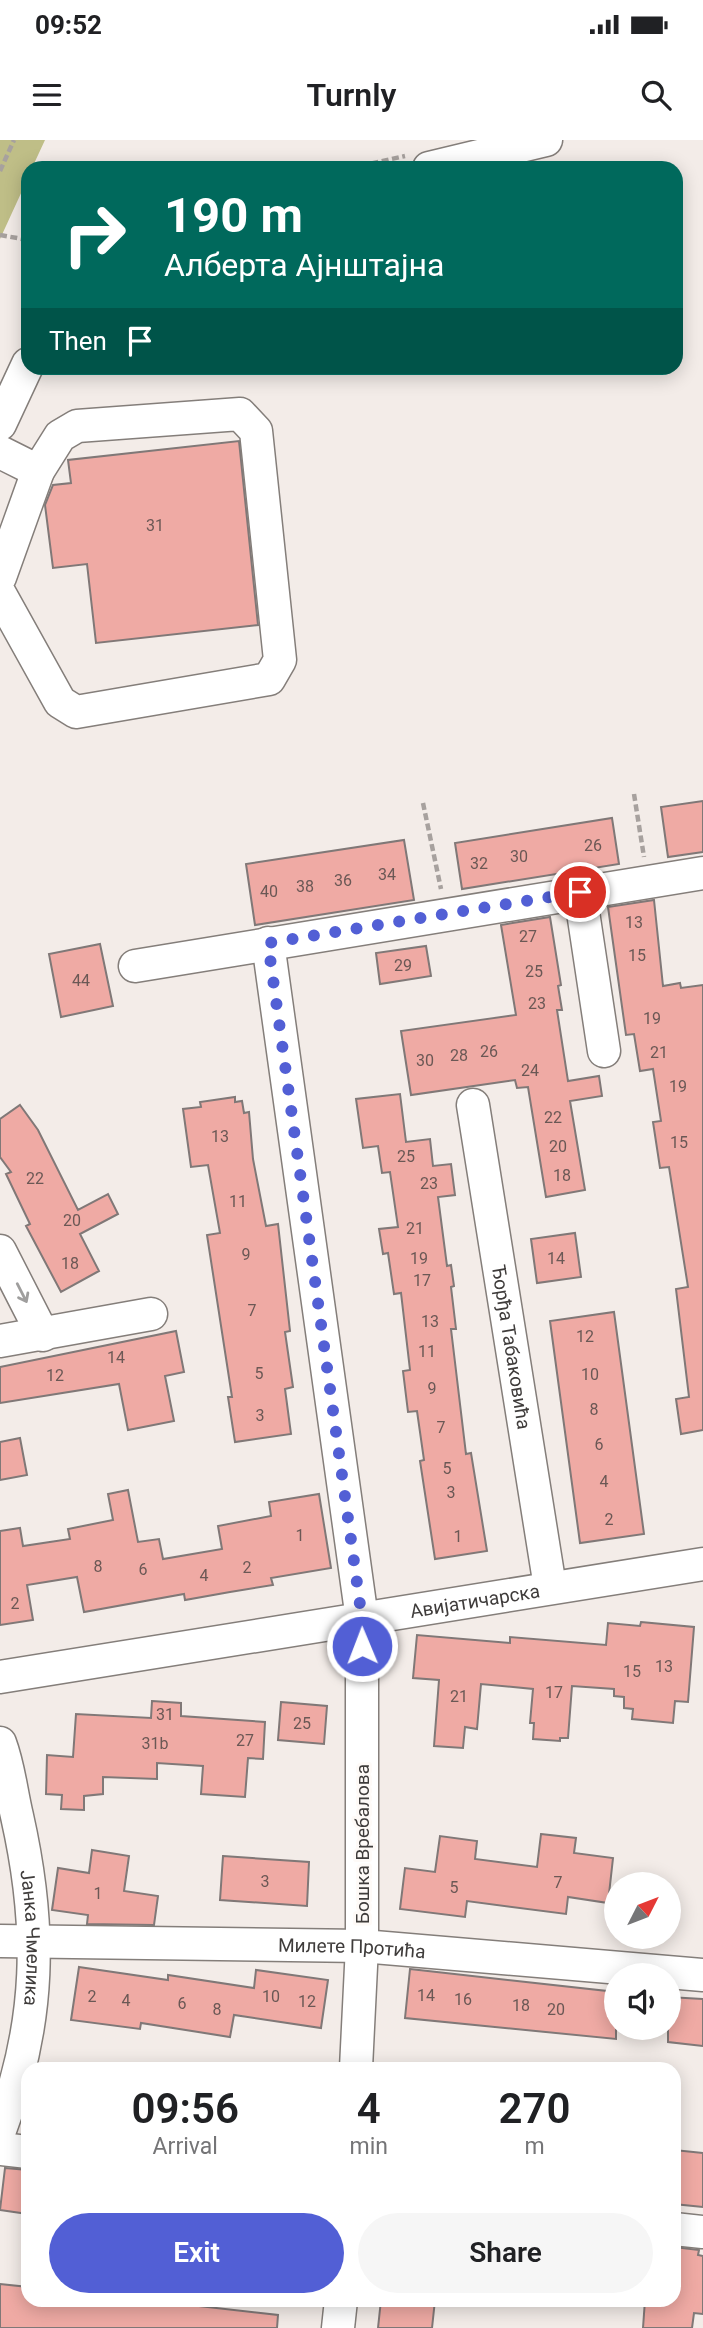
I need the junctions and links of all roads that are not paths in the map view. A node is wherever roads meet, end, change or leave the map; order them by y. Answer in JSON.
{"nodes":[{"id":1,"x":546,"y":140,"type":"edge"},
{"id":2,"x":458,"y":161,"type":"edge"},
{"id":3,"x":23,"y":375,"type":"edge"},
{"id":4,"x":0,"y":424,"type":"edge"},
{"id":5,"x":0,"y":452,"type":"edge"},
{"id":6,"x":38,"y":471,"type":"junction"},
{"id":7,"x":0,"y":577,"type":"edge"},
{"id":8,"x":0,"y":594,"type":"edge"},
{"id":9,"x":703,"y":873,"type":"edge"},
{"id":10,"x":580,"y":892,"type":"junction"},
{"id":11,"x":268,"y":943,"type":"junction"},
{"id":12,"x":135,"y":966,"type":"dead end"},
{"id":13,"x":604,"y":1051,"type":"dead end"},
{"id":14,"x":473,"y":1105,"type":"dead end"},
{"id":15,"x":0,"y":1251,"type":"edge"},
{"id":16,"x":151,"y":1314,"type":"dead end"},
{"id":17,"x":43,"y":1335,"type":"junction"},
{"id":18,"x":0,"y":1341,"type":"edge"},
{"id":19,"x":703,"y":1564,"type":"edge"},
{"id":20,"x":551,"y":1587,"type":"junction"},
{"id":21,"x":362,"y":1619,"type":"junction"},
{"id":22,"x":0,"y":1677,"type":"edge"},
{"id":23,"x":0,"y":1743,"type":"edge"},
{"id":24,"x":0,"y":1941,"type":"edge"},
{"id":25,"x":36,"y":1941,"type":"junction"},
{"id":26,"x":362,"y":1945,"type":"junction"},
{"id":27,"x":703,"y":1975,"type":"edge"},
{"id":28,"x":23,"y":2062,"type":"edge"},
{"id":29,"x":356,"y":2062,"type":"edge"},
{"id":30,"x":21,"y":2068,"type":"edge"},
{"id":31,"x":0,"y":2130,"type":"edge"},
{"id":32,"x":0,"y":2149,"type":"edge"},
{"id":33,"x":21,"y":2151,"type":"edge"},
{"id":34,"x":681,"y":2230,"type":"edge"},
{"id":35,"x":703,"y":2232,"type":"edge"},
{"id":36,"x":340,"y":2307,"type":"edge"},
{"id":37,"x":338,"y":2328,"type":"edge"}],
"edges":[{"from":1,"to":2,"type":"street"},
{"from":3,"to":4,"type":"street"},
{"from":5,"to":6,"type":"street"},
{"from":6,"to":7,"type":"street"},
{"from":6,"to":8,"type":"street"},
{"from":9,"to":10,"type":"street"},
{"from":10,"to":11,"type":"street"},
{"from":10,"to":13,"type":"street"},
{"from":11,"to":12,"type":"street"},
{"from":11,"to":21,"type":"street","name":"Бошка Вребалова"},
{"from":14,"to":20,"type":"street","name":"Ђорђа Табаковића"},
{"from":15,"to":17,"type":"street","one_way":true},
{"from":16,"to":17,"type":"street"},
{"from":17,"to":18,"type":"street"},
{"from":19,"to":20,"type":"street","name":"Авијатичарска"},
{"from":20,"to":21,"type":"street","name":"Авијатичарска"},
{"from":21,"to":22,"type":"street","name":"Авијатичарска"},
{"from":21,"to":26,"type":"street","name":"Бошка Вребалова"},
{"from":23,"to":25,"type":"street","name":"Јанка Чмелика"},
{"from":24,"to":25,"type":"street","name":"Милете Протића"},
{"from":25,"to":26,"type":"street","name":"Милете Протића"},
{"from":25,"to":28,"type":"street","name":"Јанка Чмелика"},
{"from":26,"to":27,"type":"street","name":"Милете Протића"},
{"from":26,"to":29,"type":"street","name":"Бошка Вребалова"},
{"from":30,"to":31,"type":"street","name":"Јанка Чмелика"},
{"from":32,"to":33,"type":"street"},
{"from":34,"to":35,"type":"street"},
{"from":36,"to":37,"type":"street"}]}
